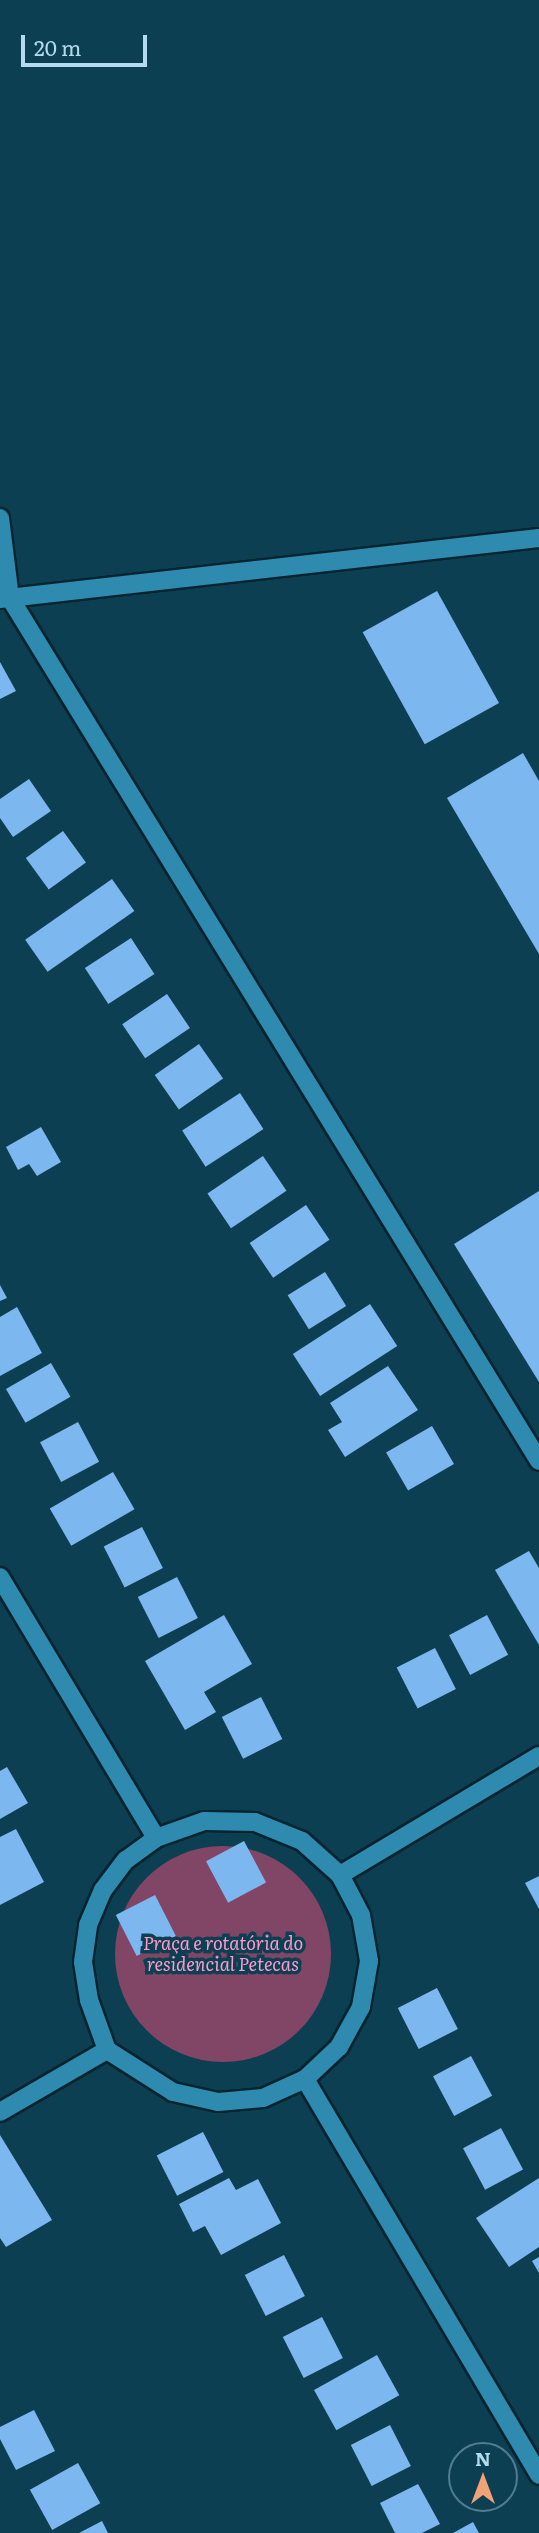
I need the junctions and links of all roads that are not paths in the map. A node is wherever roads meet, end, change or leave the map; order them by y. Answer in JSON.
{"nodes":[{"id":1,"x":0,"y":518,"type":"edge"},
{"id":2,"x":539,"y":538,"type":"edge"},
{"id":3,"x":5,"y":599,"type":"edge"},
{"id":4,"x":539,"y":1461,"type":"edge"},
{"id":5,"x":0,"y":1577,"type":"edge"},
{"id":6,"x":539,"y":1756,"type":"edge"},
{"id":7,"x":156,"y":1838,"type":"junction"},
{"id":8,"x":340,"y":1875,"type":"junction"},
{"id":9,"x":107,"y":2050,"type":"junction"},
{"id":10,"x":305,"y":2079,"type":"junction"},
{"id":11,"x":0,"y":2112,"type":"edge"},
{"id":12,"x":539,"y":2475,"type":"edge"}],
"edges":[{"from":1,"to":3,"type":"street"},
{"from":2,"to":3,"type":"street"},
{"from":3,"to":4,"type":"street"},
{"from":5,"to":7,"type":"street"},
{"from":6,"to":8,"type":"street"},
{"from":7,"to":8,"type":"street"},
{"from":7,"to":9,"type":"street"},
{"from":8,"to":10,"type":"street"},
{"from":9,"to":10,"type":"street"},
{"from":9,"to":11,"type":"street"},
{"from":10,"to":12,"type":"street"}]}
